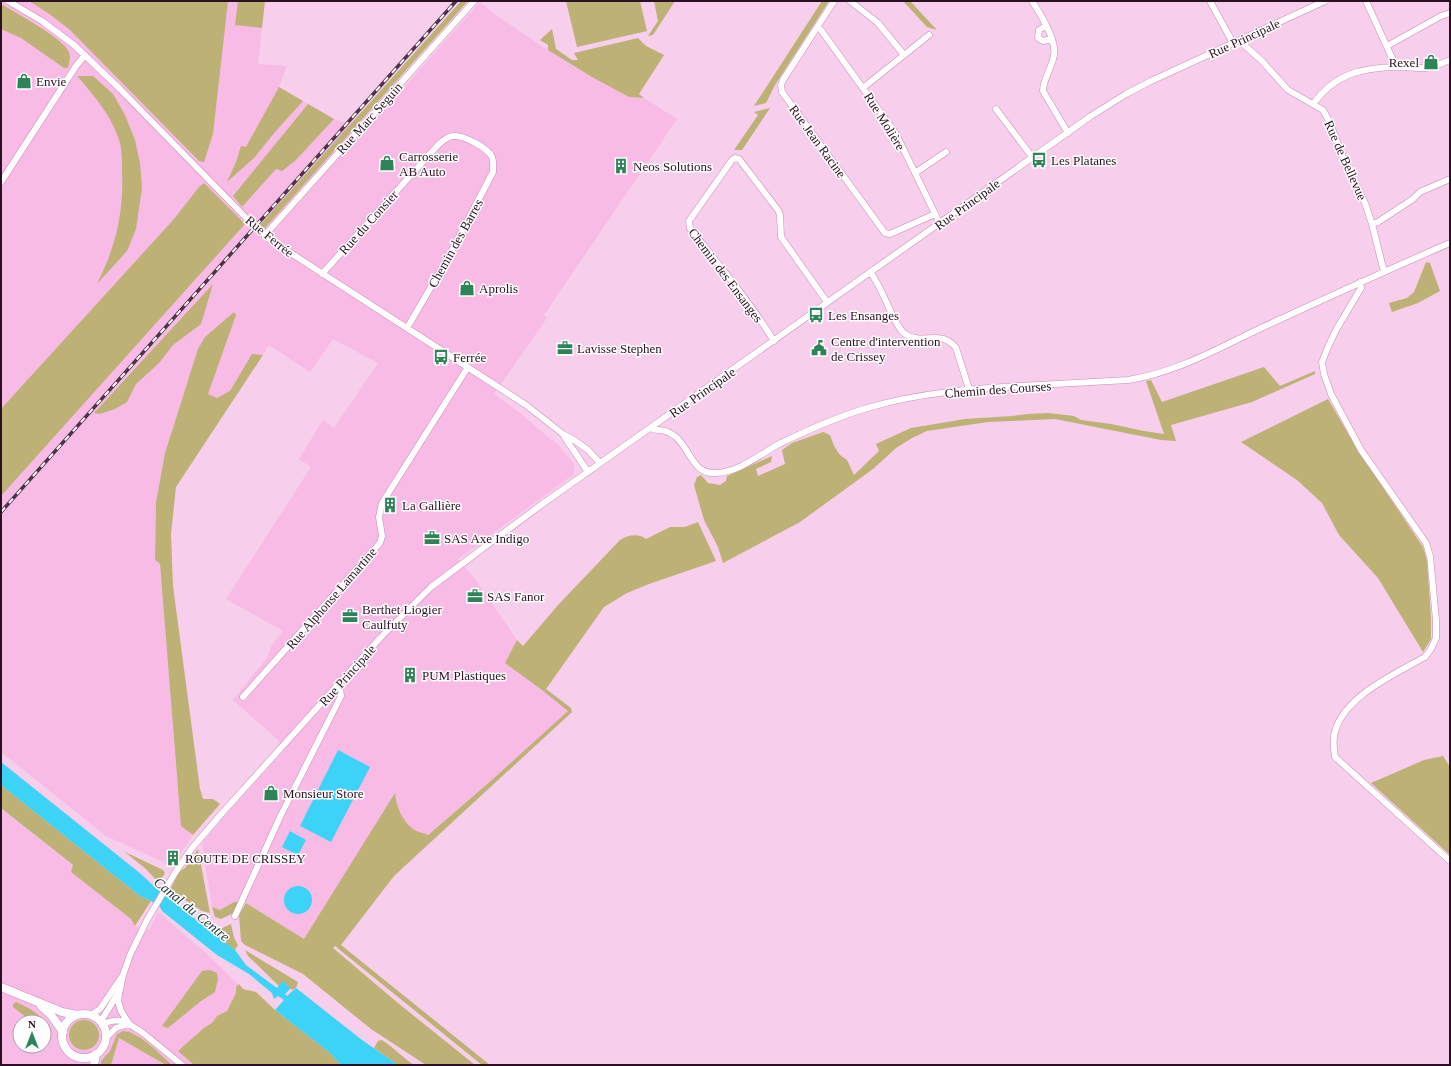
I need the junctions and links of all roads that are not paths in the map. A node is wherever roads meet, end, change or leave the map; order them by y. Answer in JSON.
{"nodes":[{"id":1,"x":8,"y":1,"type":"edge"},
{"id":2,"x":474,"y":1,"type":"edge"},
{"id":3,"x":834,"y":1,"type":"edge"},
{"id":4,"x":850,"y":1,"type":"edge"},
{"id":5,"x":1032,"y":1,"type":"edge"},
{"id":6,"x":1210,"y":1,"type":"edge"},
{"id":7,"x":1325,"y":1,"type":"edge"},
{"id":8,"x":1366,"y":1,"type":"edge"},
{"id":9,"x":1450,"y":13,"type":"edge"},
{"id":10,"x":1046,"y":26,"type":"junction"},
{"id":11,"x":818,"y":27,"type":"junction"},
{"id":12,"x":929,"y":34,"type":"dead end"},
{"id":13,"x":1241,"y":39,"type":"junction"},
{"id":14,"x":1052,"y":40,"type":"junction"},
{"id":15,"x":1233,"y":43,"type":"junction"},
{"id":16,"x":1387,"y":46,"type":"junction"},
{"id":17,"x":85,"y":55,"type":"junction"},
{"id":18,"x":904,"y":55,"type":"junction"},
{"id":19,"x":1450,"y":60,"type":"edge"},
{"id":20,"x":1393,"y":67,"type":"junction"},
{"id":21,"x":864,"y":87,"type":"junction"},
{"id":22,"x":1314,"y":104,"type":"junction"},
{"id":23,"x":996,"y":109,"type":"dead end"},
{"id":24,"x":1068,"y":133,"type":"junction"},
{"id":25,"x":946,"y":152,"type":"dead end"},
{"id":26,"x":491,"y":155,"type":"joint"},
{"id":27,"x":1033,"y":158,"type":"junction"},
{"id":28,"x":916,"y":173,"type":"junction"},
{"id":29,"x":1450,"y":179,"type":"edge"},
{"id":30,"x":1,"y":182,"type":"edge"},
{"id":31,"x":935,"y":214,"type":"junction"},
{"id":32,"x":940,"y":224,"type":"junction"},
{"id":33,"x":1372,"y":224,"type":"junction"},
{"id":34,"x":264,"y":235,"type":"junction"},
{"id":35,"x":1450,"y":243,"type":"edge"},
{"id":36,"x":870,"y":272,"type":"junction"},
{"id":37,"x":1384,"y":272,"type":"junction"},
{"id":38,"x":322,"y":274,"type":"junction"},
{"id":39,"x":1360,"y":282,"type":"junction"},
{"id":40,"x":827,"y":302,"type":"junction"},
{"id":41,"x":407,"y":328,"type":"junction"},
{"id":42,"x":774,"y":341,"type":"junction"},
{"id":43,"x":468,"y":367,"type":"junction"},
{"id":44,"x":970,"y":389,"type":"junction"},
{"id":45,"x":651,"y":428,"type":"junction"},
{"id":46,"x":564,"y":434,"type":"junction"},
{"id":47,"x":600,"y":463,"type":"junction"},
{"id":48,"x":588,"y":472,"type":"junction"},
{"id":49,"x":336,"y":687,"type":"junction"},
{"id":50,"x":243,"y":697,"type":"dead end"},
{"id":51,"x":1450,"y":861,"type":"edge"},
{"id":52,"x":235,"y":916,"type":"dead end"},
{"id":53,"x":123,"y":975,"type":"junction"},
{"id":54,"x":1,"y":987,"type":"edge"},
{"id":55,"x":120,"y":990,"type":"junction"},
{"id":56,"x":38,"y":1003,"type":"junction"},
{"id":57,"x":78,"y":1015,"type":"junction"},
{"id":58,"x":91,"y":1015,"type":"junction"},
{"id":59,"x":102,"y":1023,"type":"junction"},
{"id":60,"x":129,"y":1024,"type":"junction"},
{"id":61,"x":63,"y":1032,"type":"junction"},
{"id":62,"x":106,"y":1038,"type":"junction"},
{"id":63,"x":96,"y":1054,"type":"junction"},
{"id":64,"x":76,"y":1056,"type":"junction"},
{"id":65,"x":80,"y":1065,"type":"edge"},
{"id":66,"x":94,"y":1065,"type":"edge"},
{"id":67,"x":182,"y":1065,"type":"edge"}],
"edges":[{"from":1,"to":17,"type":"street","name":"Rue Ferrée"},
{"from":2,"to":34,"type":"street","name":"Rue Marc Seguin"},
{"from":3,"to":11,"type":"street","name":"Rue Jean Racine"},
{"from":4,"to":18,"type":"street"},
{"from":5,"to":10,"type":"street"},
{"from":6,"to":15,"type":"street"},
{"from":7,"to":13,"type":"street","name":"Rue Principale"},
{"from":8,"to":16,"type":"street"},
{"from":9,"to":16,"type":"street"},
{"from":10,"to":14,"type":"street"},
{"from":10,"to":14,"type":"street"},
{"from":11,"to":21,"type":"street","name":"Rue Molière"},
{"from":11,"to":31,"type":"street","name":"Rue Jean Racine"},
{"from":12,"to":18,"type":"street"},
{"from":13,"to":15,"type":"street","name":"Rue Principale"},
{"from":13,"to":22,"type":"street","name":"Rue de Bellevue"},
{"from":14,"to":24,"type":"street"},
{"from":15,"to":24,"type":"street","name":"Rue Principale"},
{"from":16,"to":20,"type":"street"},
{"from":17,"to":30,"type":"street"},
{"from":17,"to":34,"type":"street","name":"Rue Ferrée"},
{"from":18,"to":21,"type":"street"},
{"from":19,"to":20,"type":"street"},
{"from":20,"to":22,"type":"street"},
{"from":21,"to":28,"type":"street","name":"Rue Molière"},
{"from":22,"to":33,"type":"street","name":"Rue de Bellevue"},
{"from":23,"to":27,"type":"street"},
{"from":24,"to":27,"type":"street","name":"Rue Principale"},
{"from":25,"to":28,"type":"street"},
{"from":26,"to":38,"type":"street","name":"Rue du Consier"},
{"from":26,"to":41,"type":"street","name":"Chemin des Barres"},
{"from":27,"to":32,"type":"street","name":"Rue Principale"},
{"from":28,"to":31,"type":"street","name":"Rue Molière"},
{"from":29,"to":33,"type":"street"},
{"from":31,"to":32,"type":"street","name":"Rue Molière"},
{"from":32,"to":36,"type":"street","name":"Rue Principale"},
{"from":33,"to":37,"type":"street","name":"Rue de Bellevue"},
{"from":34,"to":38,"type":"street","name":"Rue Ferrée"},
{"from":35,"to":37,"type":"street","name":"Chemin des Courses"},
{"from":36,"to":40,"type":"street","name":"Rue Principale"},
{"from":36,"to":44,"type":"street"},
{"from":37,"to":39,"type":"street","name":"Chemin des Courses"},
{"from":38,"to":41,"type":"street","name":"Rue Ferrée"},
{"from":39,"to":44,"type":"street","name":"Chemin des Courses"},
{"from":39,"to":51,"type":"street"},
{"from":40,"to":42,"type":"street","name":"Rue Principale"},
{"from":40,"to":42,"type":"street","name":"Chemin des Ensanges"},
{"from":41,"to":43,"type":"street","name":"Rue Ferrée"},
{"from":42,"to":45,"type":"street","name":"Rue Principale"},
{"from":43,"to":46,"type":"street","name":"Rue Ferrée"},
{"from":43,"to":50,"type":"street","name":"Rue Alphonse Lamartine"},
{"from":44,"to":45,"type":"street","name":"Chemin des Courses"},
{"from":45,"to":47,"type":"street","name":"Rue Principale"},
{"from":46,"to":47,"type":"street","name":"Rue Ferrée"},
{"from":46,"to":48,"type":"street","name":"Rue Ferrée"},
{"from":47,"to":48,"type":"street","name":"Rue Principale"},
{"from":48,"to":49,"type":"street","name":"Rue Principale"},
{"from":49,"to":52,"type":"street"},
{"from":49,"to":53,"type":"street","name":"Rue Principale"},
{"from":53,"to":55,"type":"street"},
{"from":53,"to":58,"type":"street"},
{"from":54,"to":56,"type":"main road"},
{"from":55,"to":59,"type":"street"},
{"from":55,"to":60,"type":"street"},
{"from":56,"to":57,"type":"main road"},
{"from":56,"to":61,"type":"main road"},
{"from":57,"to":58,"type":"main road"},
{"from":57,"to":61,"type":"main road"},
{"from":58,"to":59,"type":"main road"},
{"from":59,"to":60,"type":"street"},
{"from":59,"to":62,"type":"main road"},
{"from":60,"to":62,"type":"street"},
{"from":60,"to":67,"type":"street"},
{"from":61,"to":64,"type":"main road"},
{"from":62,"to":63,"type":"main road"},
{"from":63,"to":64,"type":"main road"},
{"from":63,"to":66,"type":"main road"},
{"from":64,"to":65,"type":"main road"}]}
